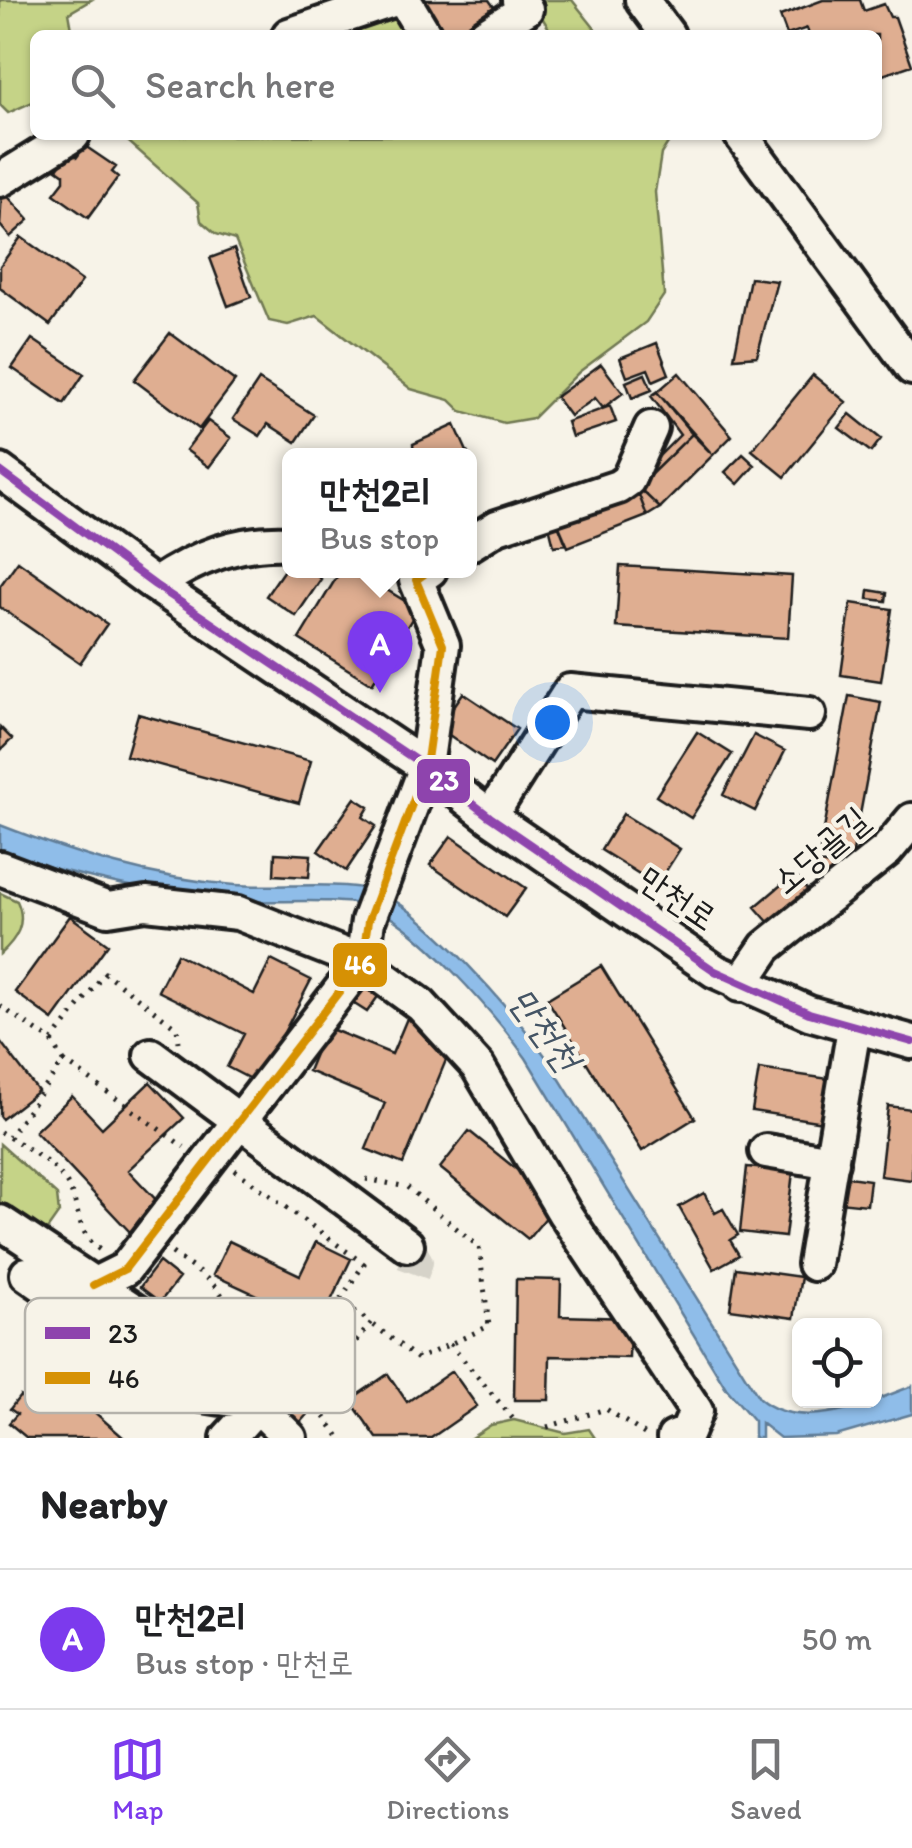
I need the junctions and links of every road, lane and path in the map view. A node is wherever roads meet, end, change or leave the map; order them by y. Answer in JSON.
{"nodes":[{"id":1,"x":392,"y":0,"type":"edge"},
{"id":2,"x":404,"y":0,"type":"edge"},
{"id":3,"x":519,"y":0,"type":"edge"},
{"id":4,"x":642,"y":0,"type":"edge"},
{"id":5,"x":304,"y":30,"type":"edge"},
{"id":6,"x":422,"y":30,"type":"edge"},
{"id":7,"x":493,"y":30,"type":"edge"},
{"id":8,"x":664,"y":30,"type":"edge"},
{"id":9,"x":65,"y":140,"type":"edge"},
{"id":10,"x":745,"y":140,"type":"edge"},
{"id":11,"x":0,"y":180,"type":"edge"},
{"id":12,"x":912,"y":368,"type":"edge"},
{"id":13,"x":651,"y":428,"type":"dead end"},
{"id":14,"x":0,"y":471,"type":"edge"},
{"id":15,"x":477,"y":540,"type":"edge"},
{"id":16,"x":282,"y":543,"type":"edge"},
{"id":17,"x":414,"y":578,"type":"edge"},
{"id":18,"x":155,"y":585,"type":"junction"},
{"id":19,"x":809,"y":714,"type":"dead end"},
{"id":20,"x":426,"y":768,"type":"junction"},
{"id":21,"x":490,"y":817,"type":"junction"},
{"id":22,"x":912,"y":820,"type":"edge"},
{"id":23,"x":0,"y":868,"type":"edge"},
{"id":24,"x":362,"y":962,"type":"junction"},
{"id":25,"x":740,"y":984,"type":"junction"},
{"id":26,"x":0,"y":1006,"type":"edge"},
{"id":27,"x":854,"y":1028,"type":"junction"},
{"id":28,"x":912,"y":1042,"type":"edge"},
{"id":29,"x":151,"y":1055,"type":"dead end"},
{"id":30,"x":64,"y":1061,"type":"junction"},
{"id":31,"x":239,"y":1120,"type":"junction"},
{"id":32,"x":0,"y":1132,"type":"edge"},
{"id":33,"x":8,"y":1137,"type":"junction"},
{"id":34,"x":766,"y":1152,"type":"dead end"},
{"id":35,"x":210,"y":1158,"type":"junction"},
{"id":36,"x":832,"y":1162,"type":"junction"},
{"id":37,"x":0,"y":1222,"type":"edge"},
{"id":38,"x":150,"y":1236,"type":"junction"},
{"id":39,"x":407,"y":1245,"type":"dead end"},
{"id":40,"x":814,"y":1264,"type":"dead end"},
{"id":41,"x":125,"y":1269,"type":"junction"},
{"id":42,"x":27,"y":1274,"type":"dead end"},
{"id":43,"x":92,"y":1285,"type":"junction"},
{"id":44,"x":62,"y":1298,"type":"edge"},
{"id":45,"x":112,"y":1298,"type":"edge"},
{"id":46,"x":226,"y":1298,"type":"edge"},
{"id":47,"x":341,"y":1298,"type":"edge"},
{"id":48,"x":355,"y":1311,"type":"edge"},
{"id":49,"x":355,"y":1344,"type":"edge"},
{"id":50,"x":450,"y":1344,"type":"dead end"},
{"id":51,"x":243,"y":1413,"type":"edge"},
{"id":52,"x":273,"y":1413,"type":"edge"},
{"id":53,"x":323,"y":1413,"type":"edge"},
{"id":54,"x":514,"y":1420,"type":"dead end"},
{"id":55,"x":547,"y":1427,"type":"dead end"},
{"id":56,"x":228,"y":1438,"type":"edge"},
{"id":57,"x":290,"y":1438,"type":"edge"},
{"id":58,"x":340,"y":1438,"type":"edge"},
{"id":59,"x":651,"y":1438,"type":"edge"},
{"id":60,"x":674,"y":1438,"type":"edge"}],
"edges":[{"from":1,"to":5,"type":"street"},
{"from":2,"to":6,"type":"street"},
{"from":3,"to":7,"type":"street"},
{"from":4,"to":8,"type":"street"},
{"from":9,"to":11,"type":"street"},
{"from":10,"to":12,"type":"street"},
{"from":13,"to":15,"type":"street"},
{"from":14,"to":18,"type":"street","name":"만천로"},
{"from":16,"to":18,"type":"street"},
{"from":17,"to":20,"type":"street"},
{"from":18,"to":20,"type":"street","name":"만천로"},
{"from":19,"to":21,"type":"street"},
{"from":20,"to":21,"type":"street","name":"만천로"},
{"from":20,"to":24,"type":"street"},
{"from":21,"to":25,"type":"street","name":"만천로"},
{"from":22,"to":25,"type":"street","name":"소당골길"},
{"from":23,"to":24,"type":"street"},
{"from":24,"to":31,"type":"street"},
{"from":24,"to":60,"type":"street"},
{"from":25,"to":27,"type":"street","name":"만천로"},
{"from":26,"to":30,"type":"path"},
{"from":27,"to":28,"type":"street","name":"만천로"},
{"from":27,"to":36,"type":"street"},
{"from":29,"to":31,"type":"street"},
{"from":30,"to":33,"type":"path"},
{"from":30,"to":35,"type":"path"},
{"from":31,"to":35,"type":"street"},
{"from":31,"to":39,"type":"street"},
{"from":32,"to":33,"type":"path"},
{"from":33,"to":41,"type":"path"},
{"from":34,"to":36,"type":"street"},
{"from":35,"to":38,"type":"street"},
{"from":35,"to":47,"type":"path"},
{"from":36,"to":40,"type":"street"},
{"from":37,"to":43,"type":"street"},
{"from":38,"to":41,"type":"street"},
{"from":38,"to":46,"type":"path"},
{"from":41,"to":43,"type":"street"},
{"from":42,"to":44,"type":"street"},
{"from":43,"to":45,"type":"street"},
{"from":48,"to":49,"type":"path"},
{"from":50,"to":54,"type":"path"},
{"from":51,"to":56,"type":"street"},
{"from":52,"to":57,"type":"street"},
{"from":53,"to":58,"type":"path"},
{"from":55,"to":59,"type":"path"}]}
